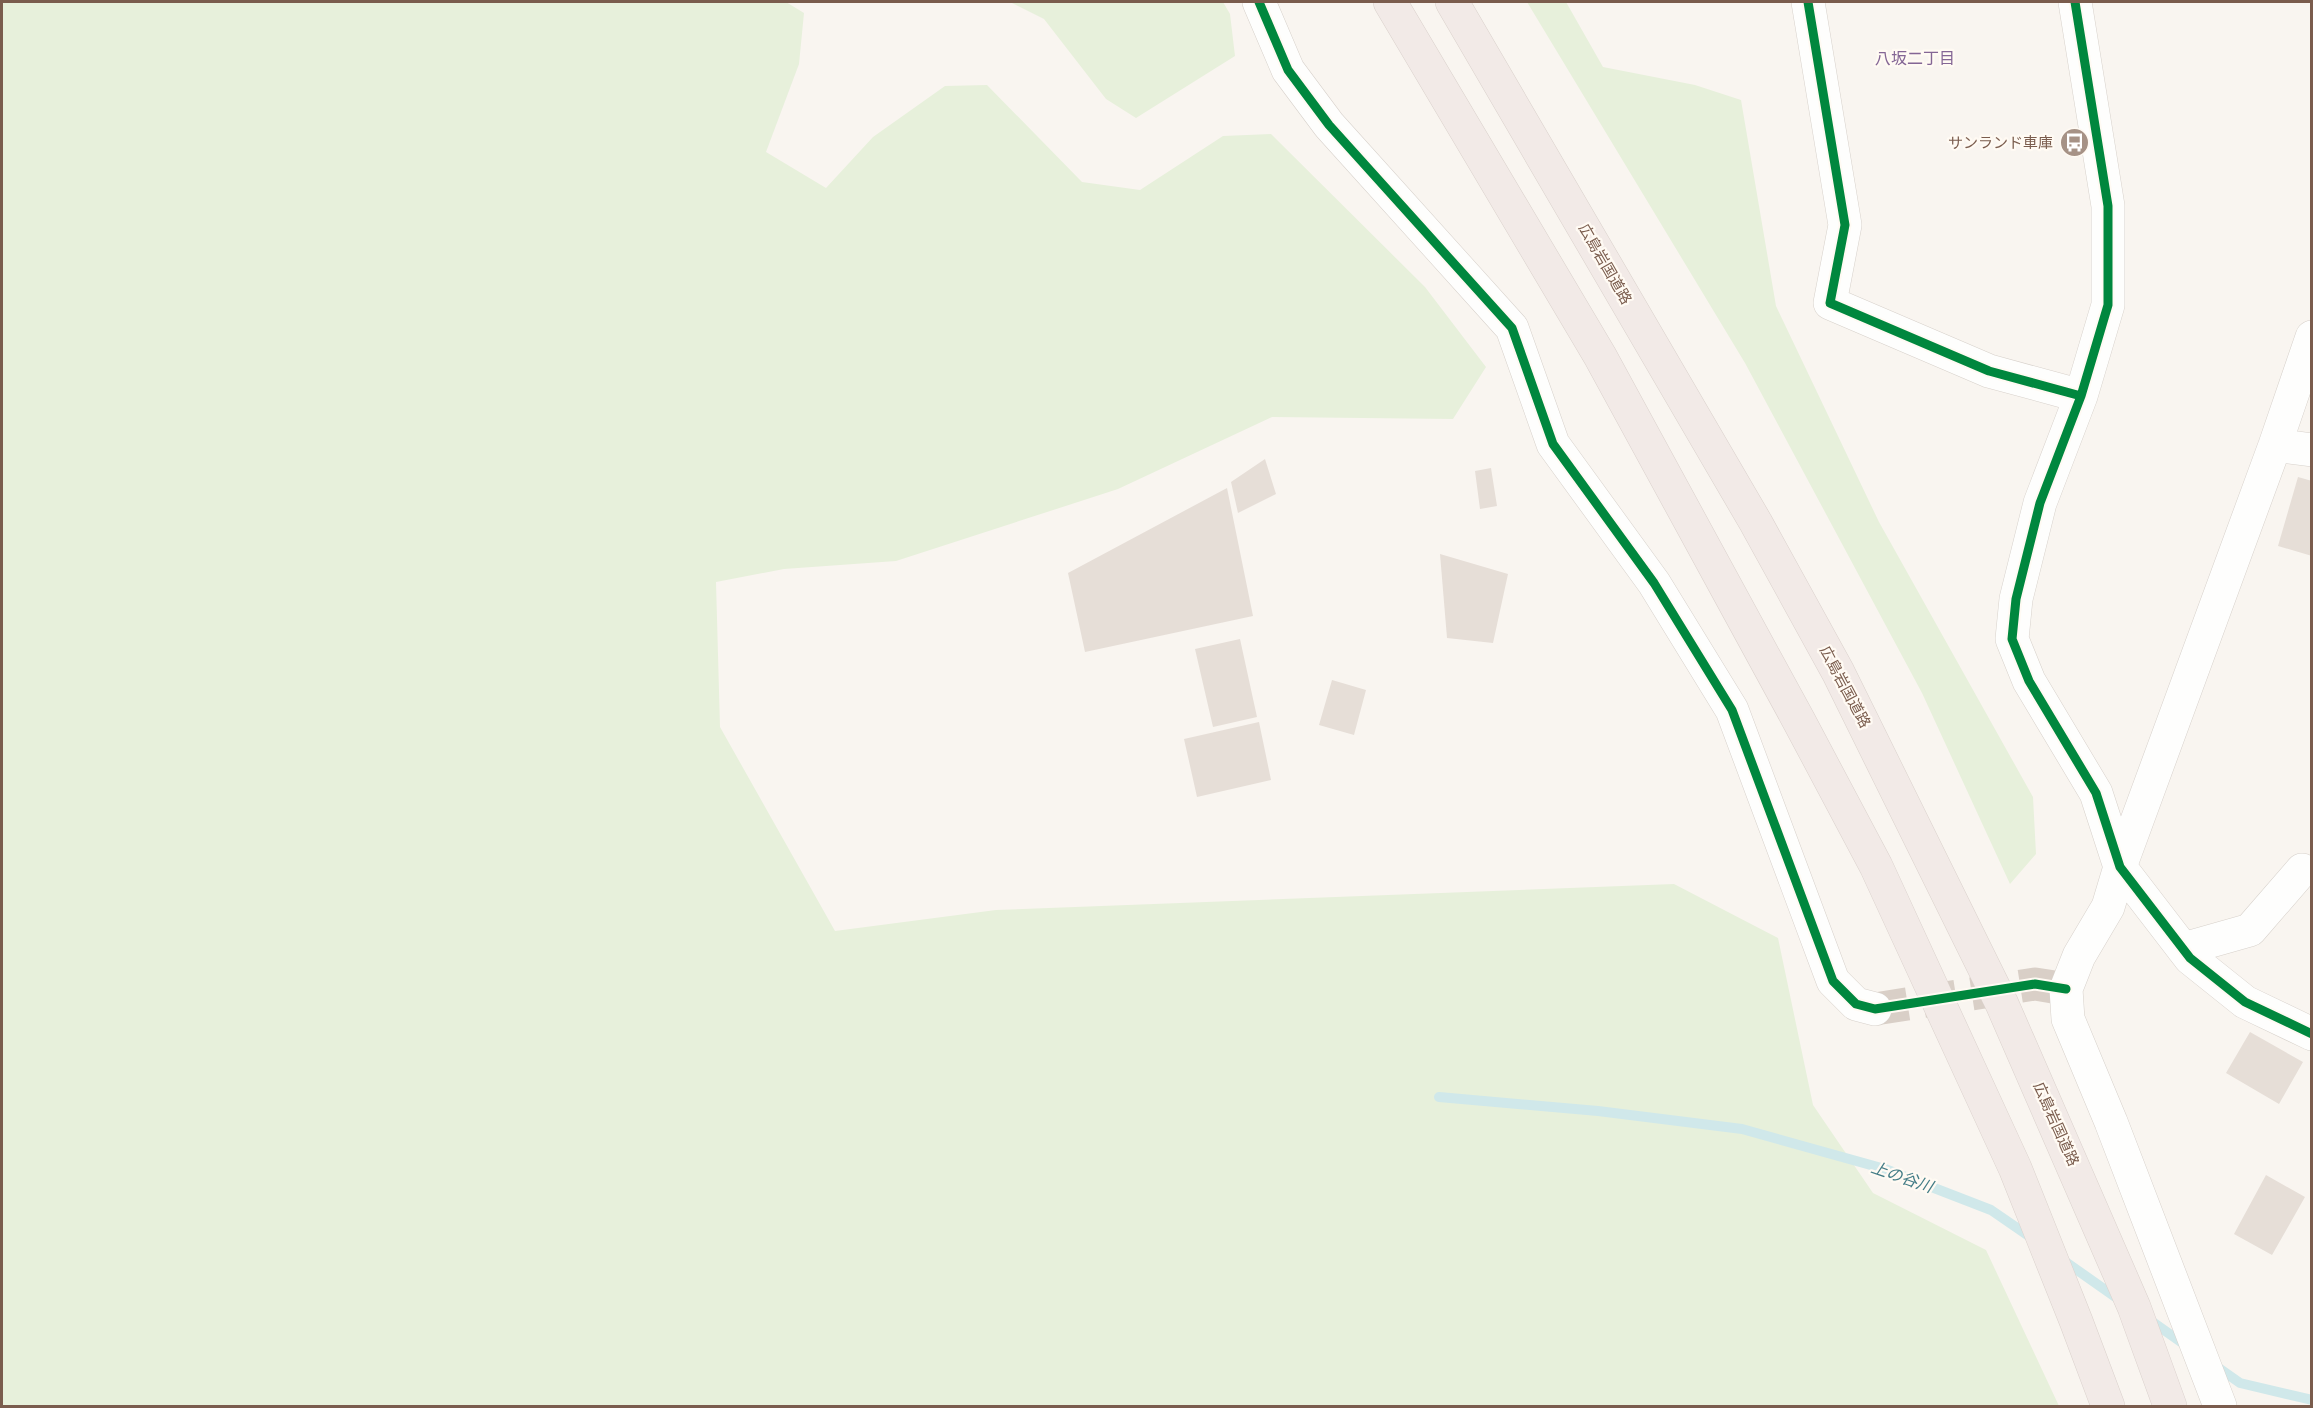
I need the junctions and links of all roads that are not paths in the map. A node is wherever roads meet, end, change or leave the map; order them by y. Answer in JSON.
{"nodes":[{"id":1,"x":1259,"y":2,"type":"edge"},
{"id":2,"x":1390,"y":2,"type":"edge"},
{"id":3,"x":1452,"y":2,"type":"edge"},
{"id":4,"x":1808,"y":2,"type":"edge"},
{"id":5,"x":2075,"y":2,"type":"edge"},
{"id":6,"x":2312,"y":337,"type":"edge"},
{"id":7,"x":2081,"y":396,"type":"junction"},
{"id":8,"x":2275,"y":445,"type":"junction"},
{"id":9,"x":2312,"y":450,"type":"edge"},
{"id":10,"x":2120,"y":867,"type":"junction"},
{"id":11,"x":2302,"y":870,"type":"dead end"},
{"id":12,"x":2183,"y":949,"type":"junction"},
{"id":13,"x":1875,"y":1009,"type":"tunnel mouth"},
{"id":14,"x":2312,"y":1034,"type":"edge"},
{"id":15,"x":2108,"y":1407,"type":"edge"},
{"id":16,"x":2170,"y":1407,"type":"edge"},
{"id":17,"x":2220,"y":1407,"type":"edge"}],
"edges":[{"from":1,"to":13,"type":"street"},
{"from":2,"to":15,"type":"highway"},
{"from":3,"to":16,"type":"highway","name":"広島岩国道路"},
{"from":4,"to":7,"type":"street"},
{"from":5,"to":7,"type":"street"},
{"from":6,"to":8,"type":"street"},
{"from":7,"to":10,"type":"street"},
{"from":8,"to":9,"type":"street"},
{"from":8,"to":10,"type":"street"},
{"from":10,"to":12,"type":"street"},
{"from":10,"to":17,"type":"street"},
{"from":11,"to":12,"type":"street"},
{"from":12,"to":14,"type":"street"}]}
